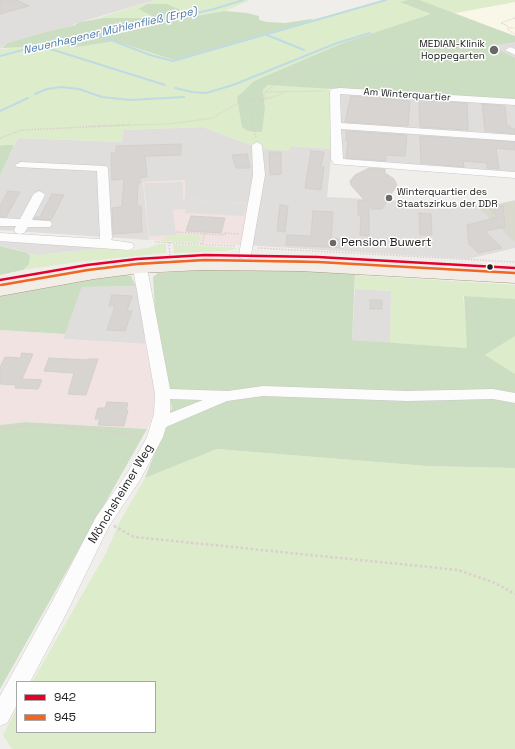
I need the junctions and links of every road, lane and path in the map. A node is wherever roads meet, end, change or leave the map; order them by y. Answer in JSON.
{"nodes":[{"id":1,"x":515,"y":18,"type":"edge"},
{"id":2,"x":509,"y":28,"type":"junction"},
{"id":3,"x":515,"y":28,"type":"edge"},
{"id":4,"x":515,"y":34,"type":"edge"},
{"id":5,"x":513,"y":51,"type":"edge"},
{"id":6,"x":305,"y":62,"type":"dead end"},
{"id":7,"x":285,"y":91,"type":"junction"},
{"id":8,"x":335,"y":91,"type":"junction"},
{"id":9,"x":265,"y":92,"type":"junction"},
{"id":10,"x":266,"y":98,"type":"junction"},
{"id":11,"x":269,"y":98,"type":"junction"},
{"id":12,"x":515,"y":102,"type":"edge"},
{"id":13,"x":337,"y":126,"type":"junction"},
{"id":14,"x":0,"y":138,"type":"edge"},
{"id":15,"x":515,"y":138,"type":"edge"},
{"id":16,"x":257,"y":145,"type":"joint"},
{"id":17,"x":21,"y":165,"type":"dead end"},
{"id":18,"x":515,"y":175,"type":"edge"},
{"id":19,"x":39,"y":195,"type":"dead end"},
{"id":20,"x":0,"y":222,"type":"edge"},
{"id":21,"x":24,"y":223,"type":"junction"},
{"id":22,"x":46,"y":224,"type":"dead end"},
{"id":23,"x":241,"y":230,"type":"dead end"},
{"id":24,"x":176,"y":232,"type":"dead end"},
{"id":25,"x":204,"y":233,"type":"junction"},
{"id":26,"x":0,"y":237,"type":"edge"},
{"id":27,"x":15,"y":238,"type":"junction"},
{"id":28,"x":155,"y":242,"type":"dead end"},
{"id":29,"x":102,"y":243,"type":"junction"},
{"id":30,"x":202,"y":244,"type":"junction"},
{"id":31,"x":169,"y":249,"type":"junction"},
{"id":32,"x":279,"y":250,"type":"junction"},
{"id":33,"x":245,"y":251,"type":"junction"},
{"id":34,"x":135,"y":258,"type":"junction"},
{"id":35,"x":423,"y":258,"type":"junction"},
{"id":36,"x":515,"y":261,"type":"edge"},
{"id":37,"x":513,"y":265,"type":"edge"},
{"id":38,"x":515,"y":278,"type":"edge"},
{"id":39,"x":0,"y":280,"type":"edge"},
{"id":40,"x":0,"y":291,"type":"edge"},
{"id":41,"x":163,"y":394,"type":"junction"},
{"id":42,"x":228,"y":396,"type":"junction"},
{"id":43,"x":515,"y":398,"type":"edge"},
{"id":44,"x":0,"y":428,"type":"edge"},
{"id":45,"x":157,"y":430,"type":"junction"},
{"id":46,"x":102,"y":522,"type":"junction"},
{"id":47,"x":515,"y":594,"type":"edge"},
{"id":48,"x":19,"y":681,"type":"edge"},
{"id":49,"x":16,"y":687,"type":"edge"},
{"id":50,"x":0,"y":716,"type":"edge"}],
"edges":[{"from":1,"to":2,"type":"path"},
{"from":2,"to":3,"type":"path"},
{"from":2,"to":4,"type":"path"},
{"from":5,"to":8,"type":"path"},
{"from":6,"to":9,"type":"path"},
{"from":7,"to":8,"type":"path"},
{"from":7,"to":9,"type":"path"},
{"from":7,"to":11,"type":"path"},
{"from":8,"to":12,"type":"street","name":"Am Winterquartier"},
{"from":8,"to":13,"type":"street"},
{"from":9,"to":10,"type":"path"},
{"from":10,"to":11,"type":"path"},
{"from":10,"to":14,"type":"path"},
{"from":11,"to":16,"type":"path"},
{"from":13,"to":15,"type":"street"},
{"from":13,"to":18,"type":"street"},
{"from":16,"to":33,"type":"street"},
{"from":17,"to":29,"type":"street"},
{"from":19,"to":21,"type":"street"},
{"from":20,"to":21,"type":"street"},
{"from":21,"to":22,"type":"street"},
{"from":21,"to":27,"type":"street"},
{"from":23,"to":25,"type":"path"},
{"from":24,"to":25,"type":"path"},
{"from":25,"to":30,"type":"path"},
{"from":26,"to":27,"type":"street"},
{"from":27,"to":29,"type":"street"},
{"from":28,"to":31,"type":"path"},
{"from":29,"to":34,"type":"street"},
{"from":30,"to":31,"type":"path"},
{"from":30,"to":33,"type":"path"},
{"from":31,"to":33,"type":"main road"},
{"from":31,"to":34,"type":"main road"},
{"from":32,"to":33,"type":"main road"},
{"from":32,"to":33,"type":"path"},
{"from":32,"to":35,"type":"main road"},
{"from":32,"to":35,"type":"path"},
{"from":34,"to":38,"type":"main road"},
{"from":34,"to":39,"type":"main road"},
{"from":34,"to":40,"type":"main road"},
{"from":34,"to":41,"type":"street","name":"Mönchsheimer Weg"},
{"from":35,"to":37,"type":"main road"},
{"from":35,"to":37,"type":"path"},
{"from":36,"to":37,"type":"path"},
{"from":41,"to":42,"type":"street"},
{"from":41,"to":45,"type":"street","name":"Mönchsheimer Weg"},
{"from":42,"to":43,"type":"street"},
{"from":42,"to":45,"type":"street"},
{"from":44,"to":45,"type":"path"},
{"from":45,"to":46,"type":"street","name":"Mönchsheimer Weg"},
{"from":46,"to":47,"type":"path"},
{"from":46,"to":48,"type":"street","name":"Mönchsheimer Weg"},
{"from":49,"to":50,"type":"street"}]}
